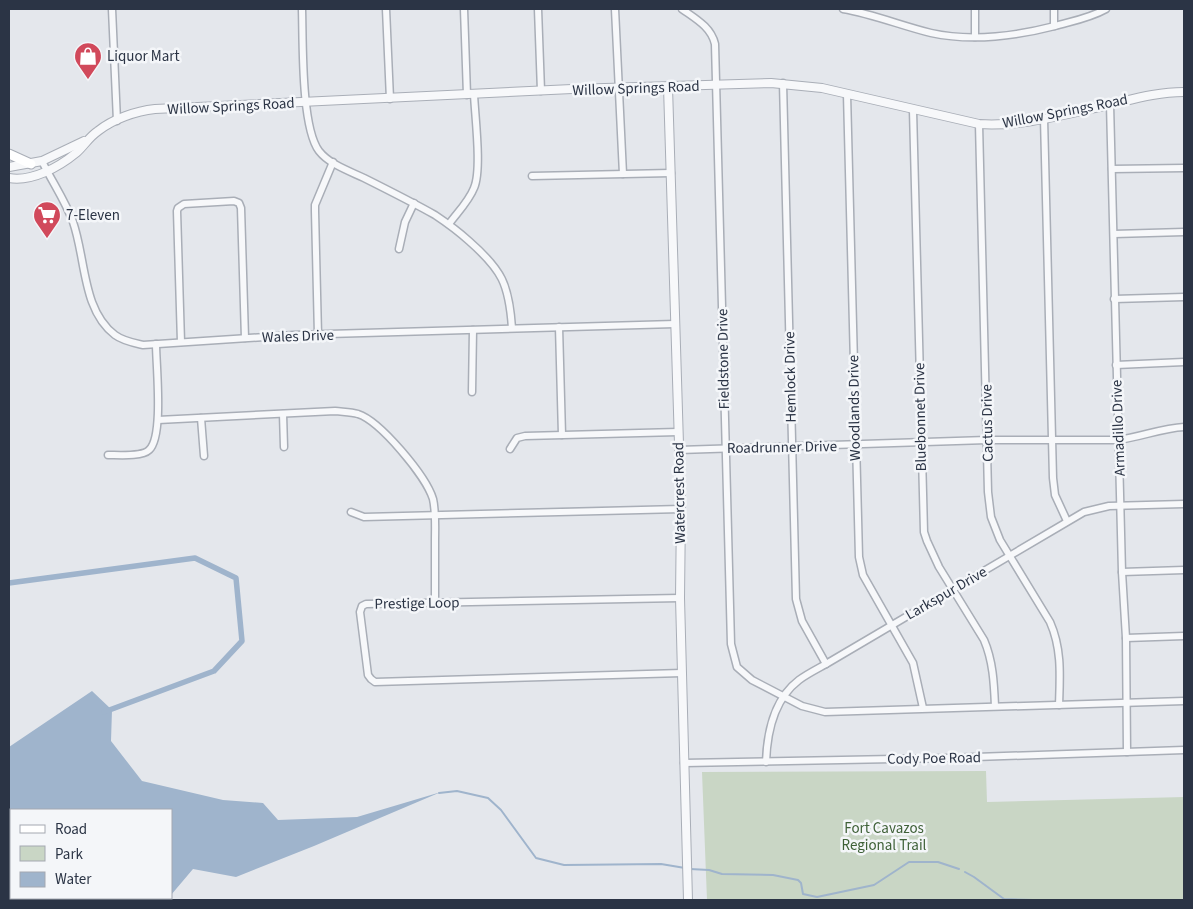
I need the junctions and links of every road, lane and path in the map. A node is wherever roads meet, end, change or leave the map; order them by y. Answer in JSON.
{"nodes":[{"id":1,"x":112,"y":9,"type":"edge"},
{"id":2,"x":302,"y":9,"type":"edge"},
{"id":3,"x":386,"y":9,"type":"edge"},
{"id":4,"x":464,"y":9,"type":"edge"},
{"id":5,"x":538,"y":9,"type":"edge"},
{"id":6,"x":615,"y":9,"type":"edge"},
{"id":7,"x":682,"y":9,"type":"edge"},
{"id":8,"x":843,"y":9,"type":"edge"},
{"id":9,"x":975,"y":9,"type":"edge"},
{"id":10,"x":1054,"y":9,"type":"edge"},
{"id":11,"x":1106,"y":9,"type":"edge"},
{"id":12,"x":1054,"y":26,"type":"junction"},
{"id":13,"x":975,"y":37,"type":"junction"},
{"id":14,"x":783,"y":84,"type":"junction"},
{"id":15,"x":717,"y":85,"type":"junction"},
{"id":16,"x":668,"y":86,"type":"junction"},
{"id":17,"x":619,"y":88,"type":"junction"},
{"id":18,"x":542,"y":91,"type":"junction"},
{"id":19,"x":1184,"y":92,"type":"edge"},
{"id":20,"x":847,"y":94,"type":"junction"},
{"id":21,"x":470,"y":95,"type":"junction"},
{"id":22,"x":390,"y":99,"type":"junction"},
{"id":23,"x":306,"y":102,"type":"junction"},
{"id":24,"x":1110,"y":104,"type":"junction"},
{"id":25,"x":912,"y":110,"type":"junction"},
{"id":26,"x":1044,"y":118,"type":"junction"},
{"id":27,"x":117,"y":121,"type":"junction"},
{"id":28,"x":979,"y":124,"type":"junction"},
{"id":29,"x":88,"y":140,"type":"junction"},
{"id":30,"x":9,"y":154,"type":"edge"},
{"id":31,"x":42,"y":161,"type":"junction"},
{"id":32,"x":333,"y":162,"type":"junction"},
{"id":33,"x":31,"y":164,"type":"junction"},
{"id":34,"x":9,"y":166,"type":"edge"},
{"id":35,"x":1184,"y":168,"type":"edge"},
{"id":36,"x":1112,"y":169,"type":"junction"},
{"id":37,"x":47,"y":172,"type":"junction"},
{"id":38,"x":671,"y":173,"type":"junction"},
{"id":39,"x":623,"y":174,"type":"junction"},
{"id":40,"x":532,"y":176,"type":"dead end"},
{"id":41,"x":9,"y":178,"type":"edge"},
{"id":42,"x":414,"y":203,"type":"junction"},
{"id":43,"x":449,"y":224,"type":"junction"},
{"id":44,"x":1184,"y":232,"type":"edge"},
{"id":45,"x":1114,"y":234,"type":"junction"},
{"id":46,"x":399,"y":248,"type":"dead end"},
{"id":47,"x":1184,"y":297,"type":"edge"},
{"id":48,"x":1114,"y":299,"type":"junction"},
{"id":49,"x":676,"y":324,"type":"junction"},
{"id":50,"x":559,"y":327,"type":"junction"},
{"id":51,"x":512,"y":328,"type":"junction"},
{"id":52,"x":473,"y":330,"type":"junction"},
{"id":53,"x":318,"y":335,"type":"junction"},
{"id":54,"x":245,"y":338,"type":"junction"},
{"id":55,"x":181,"y":342,"type":"junction"},
{"id":56,"x":156,"y":344,"type":"junction"},
{"id":57,"x":1184,"y":362,"type":"edge"},
{"id":58,"x":1116,"y":364,"type":"junction"},
{"id":59,"x":472,"y":392,"type":"dead end"},
{"id":60,"x":283,"y":414,"type":"junction"},
{"id":61,"x":201,"y":418,"type":"junction"},
{"id":62,"x":158,"y":420,"type":"junction"},
{"id":63,"x":1184,"y":427,"type":"edge"},
{"id":64,"x":678,"y":432,"type":"junction"},
{"id":65,"x":562,"y":435,"type":"junction"},
{"id":66,"x":1052,"y":439,"type":"junction"},
{"id":67,"x":987,"y":440,"type":"junction"},
{"id":68,"x":1118,"y":440,"type":"junction"},
{"id":69,"x":921,"y":443,"type":"junction"},
{"id":70,"x":855,"y":445,"type":"junction"},
{"id":71,"x":284,"y":447,"type":"dead end"},
{"id":72,"x":792,"y":447,"type":"junction"},
{"id":73,"x":724,"y":448,"type":"junction"},
{"id":74,"x":510,"y":449,"type":"dead end"},
{"id":75,"x":679,"y":450,"type":"junction"},
{"id":76,"x":108,"y":455,"type":"dead end"},
{"id":77,"x":204,"y":456,"type":"dead end"},
{"id":78,"x":1184,"y":504,"type":"edge"},
{"id":79,"x":1120,"y":505,"type":"junction"},
{"id":80,"x":681,"y":509,"type":"junction"},
{"id":81,"x":351,"y":512,"type":"dead end"},
{"id":82,"x":435,"y":514,"type":"junction"},
{"id":83,"x":1067,"y":521,"type":"junction"},
{"id":84,"x":1009,"y":556,"type":"junction"},
{"id":85,"x":1184,"y":570,"type":"edge"},
{"id":86,"x":1122,"y":572,"type":"junction"},
{"id":87,"x":952,"y":588,"type":"junction"},
{"id":88,"x":680,"y":598,"type":"junction"},
{"id":89,"x":435,"y":602,"type":"junction"},
{"id":90,"x":892,"y":624,"type":"junction"},
{"id":91,"x":1184,"y":636,"type":"edge"},
{"id":92,"x":1126,"y":638,"type":"junction"},
{"id":93,"x":826,"y":664,"type":"junction"},
{"id":94,"x":682,"y":673,"type":"junction"},
{"id":95,"x":785,"y":697,"type":"junction"},
{"id":96,"x":1184,"y":701,"type":"edge"},
{"id":97,"x":1127,"y":703,"type":"junction"},
{"id":98,"x":1059,"y":705,"type":"junction"},
{"id":99,"x":995,"y":706,"type":"junction"},
{"id":100,"x":923,"y":708,"type":"junction"},
{"id":101,"x":1184,"y":750,"type":"edge"},
{"id":102,"x":1128,"y":752,"type":"junction"},
{"id":103,"x":766,"y":762,"type":"junction"},
{"id":104,"x":684,"y":763,"type":"junction"},
{"id":105,"x":688,"y":900,"type":"edge"}],
"edges":[{"from":1,"to":27,"type":"street"},
{"from":2,"to":23,"type":"street"},
{"from":3,"to":22,"type":"street"},
{"from":4,"to":21,"type":"street"},
{"from":5,"to":18,"type":"street"},
{"from":6,"to":17,"type":"street"},
{"from":7,"to":15,"type":"street","name":"Fieldstone Drive"},
{"from":8,"to":13,"type":"street"},
{"from":9,"to":13,"type":"street"},
{"from":10,"to":12,"type":"street"},
{"from":11,"to":12,"type":"street"},
{"from":12,"to":13,"type":"street"},
{"from":14,"to":15,"type":"street","name":"Willow Springs Road"},
{"from":14,"to":20,"type":"street","name":"Willow Springs Road"},
{"from":14,"to":72,"type":"street","name":"Hemlock Drive"},
{"from":15,"to":16,"type":"street","name":"Willow Springs Road"},
{"from":15,"to":73,"type":"street","name":"Fieldstone Drive"},
{"from":16,"to":17,"type":"street","name":"Willow Springs Road"},
{"from":16,"to":38,"type":"street","name":"Watercrest Road"},
{"from":17,"to":18,"type":"street","name":"Willow Springs Road"},
{"from":17,"to":39,"type":"street"},
{"from":18,"to":21,"type":"street","name":"Willow Springs Road"},
{"from":19,"to":24,"type":"street","name":"Willow Springs Road"},
{"from":20,"to":25,"type":"street","name":"Willow Springs Road"},
{"from":20,"to":70,"type":"street","name":"Woodlands Drive"},
{"from":21,"to":22,"type":"street","name":"Willow Springs Road"},
{"from":21,"to":43,"type":"street"},
{"from":22,"to":23,"type":"street","name":"Willow Springs Road"},
{"from":23,"to":27,"type":"street","name":"Willow Springs Road"},
{"from":23,"to":32,"type":"street"},
{"from":24,"to":26,"type":"street","name":"Willow Springs Road"},
{"from":24,"to":36,"type":"street","name":"Armadillo Drive"},
{"from":25,"to":28,"type":"street","name":"Willow Springs Road"},
{"from":25,"to":69,"type":"street","name":"Bluebonnet Drive"},
{"from":26,"to":28,"type":"street","name":"Willow Springs Road"},
{"from":26,"to":66,"type":"street"},
{"from":27,"to":29,"type":"street","name":"Willow Springs Road"},
{"from":28,"to":67,"type":"street","name":"Cactus Drive"},
{"from":29,"to":31,"type":"street","name":"Willow Springs Road"},
{"from":29,"to":37,"type":"street","name":"Willow Springs Road"},
{"from":30,"to":33,"type":"main road"},
{"from":31,"to":33,"type":"street","name":"Willow Springs Road"},
{"from":31,"to":37,"type":"street","name":"Wales Drive"},
{"from":32,"to":42,"type":"street"},
{"from":32,"to":53,"type":"street"},
{"from":33,"to":34,"type":"street","name":"Willow Springs Road"},
{"from":35,"to":36,"type":"street"},
{"from":36,"to":45,"type":"street","name":"Armadillo Drive"},
{"from":37,"to":41,"type":"street","name":"Willow Springs Road"},
{"from":37,"to":56,"type":"street","name":"Wales Drive"},
{"from":38,"to":39,"type":"street"},
{"from":38,"to":49,"type":"street","name":"Watercrest Road"},
{"from":39,"to":40,"type":"street"},
{"from":42,"to":43,"type":"street"},
{"from":42,"to":46,"type":"street"},
{"from":43,"to":51,"type":"street"},
{"from":44,"to":45,"type":"street"},
{"from":45,"to":48,"type":"street","name":"Armadillo Drive"},
{"from":47,"to":48,"type":"street"},
{"from":48,"to":58,"type":"street","name":"Armadillo Drive"},
{"from":49,"to":50,"type":"street","name":"Wales Drive"},
{"from":49,"to":64,"type":"street","name":"Watercrest Road"},
{"from":50,"to":51,"type":"street","name":"Wales Drive"},
{"from":50,"to":65,"type":"street"},
{"from":51,"to":52,"type":"street","name":"Wales Drive"},
{"from":52,"to":53,"type":"street","name":"Wales Drive"},
{"from":52,"to":59,"type":"street"},
{"from":53,"to":54,"type":"street","name":"Wales Drive"},
{"from":54,"to":55,"type":"street","name":"Wales Drive"},
{"from":54,"to":55,"type":"street"},
{"from":55,"to":56,"type":"street","name":"Wales Drive"},
{"from":56,"to":62,"type":"street"},
{"from":57,"to":58,"type":"street"},
{"from":58,"to":68,"type":"street","name":"Armadillo Drive"},
{"from":60,"to":61,"type":"street"},
{"from":60,"to":71,"type":"street"},
{"from":60,"to":82,"type":"street"},
{"from":61,"to":62,"type":"street"},
{"from":61,"to":77,"type":"street"},
{"from":62,"to":76,"type":"street"},
{"from":63,"to":68,"type":"street","name":"Roadrunner Drive"},
{"from":64,"to":65,"type":"street"},
{"from":64,"to":75,"type":"street","name":"Watercrest Road"},
{"from":65,"to":74,"type":"street"},
{"from":66,"to":67,"type":"street","name":"Roadrunner Drive"},
{"from":66,"to":68,"type":"street","name":"Roadrunner Drive"},
{"from":66,"to":83,"type":"street"},
{"from":67,"to":69,"type":"street","name":"Roadrunner Drive"},
{"from":67,"to":84,"type":"street","name":"Cactus Drive"},
{"from":68,"to":79,"type":"street","name":"Armadillo Drive"},
{"from":69,"to":70,"type":"street","name":"Roadrunner Drive"},
{"from":69,"to":87,"type":"street","name":"Bluebonnet Drive"},
{"from":70,"to":72,"type":"street","name":"Roadrunner Drive"},
{"from":70,"to":90,"type":"street","name":"Woodlands Drive"},
{"from":72,"to":73,"type":"street","name":"Roadrunner Drive"},
{"from":72,"to":93,"type":"street","name":"Hemlock Drive"},
{"from":73,"to":75,"type":"street","name":"Roadrunner Drive"},
{"from":73,"to":95,"type":"street","name":"Fieldstone Drive"},
{"from":75,"to":80,"type":"street","name":"Watercrest Road"},
{"from":78,"to":79,"type":"street","name":"Larkspur Drive"},
{"from":79,"to":83,"type":"street","name":"Larkspur Drive"},
{"from":79,"to":86,"type":"street","name":"Armadillo Drive"},
{"from":80,"to":82,"type":"street"},
{"from":80,"to":88,"type":"street","name":"Watercrest Road"},
{"from":81,"to":82,"type":"street"},
{"from":82,"to":89,"type":"street"},
{"from":83,"to":84,"type":"street","name":"Larkspur Drive"},
{"from":84,"to":87,"type":"street","name":"Larkspur Drive"},
{"from":84,"to":98,"type":"street","name":"Cactus Drive"},
{"from":85,"to":86,"type":"street"},
{"from":86,"to":92,"type":"street","name":"Armadillo Drive"},
{"from":87,"to":90,"type":"street","name":"Larkspur Drive"},
{"from":87,"to":99,"type":"street","name":"Bluebonnet Drive"},
{"from":88,"to":89,"type":"street","name":"Prestige Loop"},
{"from":88,"to":94,"type":"street","name":"Watercrest Road"},
{"from":89,"to":94,"type":"street","name":"Prestige Loop"},
{"from":90,"to":93,"type":"street","name":"Larkspur Drive"},
{"from":90,"to":100,"type":"street","name":"Woodlands Drive"},
{"from":91,"to":92,"type":"street"},
{"from":92,"to":97,"type":"street","name":"Armadillo Drive"},
{"from":93,"to":95,"type":"street","name":"Larkspur Drive"},
{"from":94,"to":104,"type":"street","name":"Watercrest Road"},
{"from":95,"to":100,"type":"street","name":"Fieldstone Drive"},
{"from":95,"to":103,"type":"street","name":"Larkspur Drive"},
{"from":96,"to":97,"type":"street","name":"Fieldstone Drive"},
{"from":97,"to":98,"type":"street","name":"Fieldstone Drive"},
{"from":97,"to":102,"type":"street","name":"Armadillo Drive"},
{"from":98,"to":99,"type":"street","name":"Fieldstone Drive"},
{"from":99,"to":100,"type":"street","name":"Fieldstone Drive"},
{"from":101,"to":102,"type":"street","name":"Cody Poe Road"},
{"from":102,"to":103,"type":"street","name":"Cody Poe Road"},
{"from":103,"to":104,"type":"street","name":"Cody Poe Road"},
{"from":104,"to":105,"type":"street","name":"Watercrest Road"}]}
